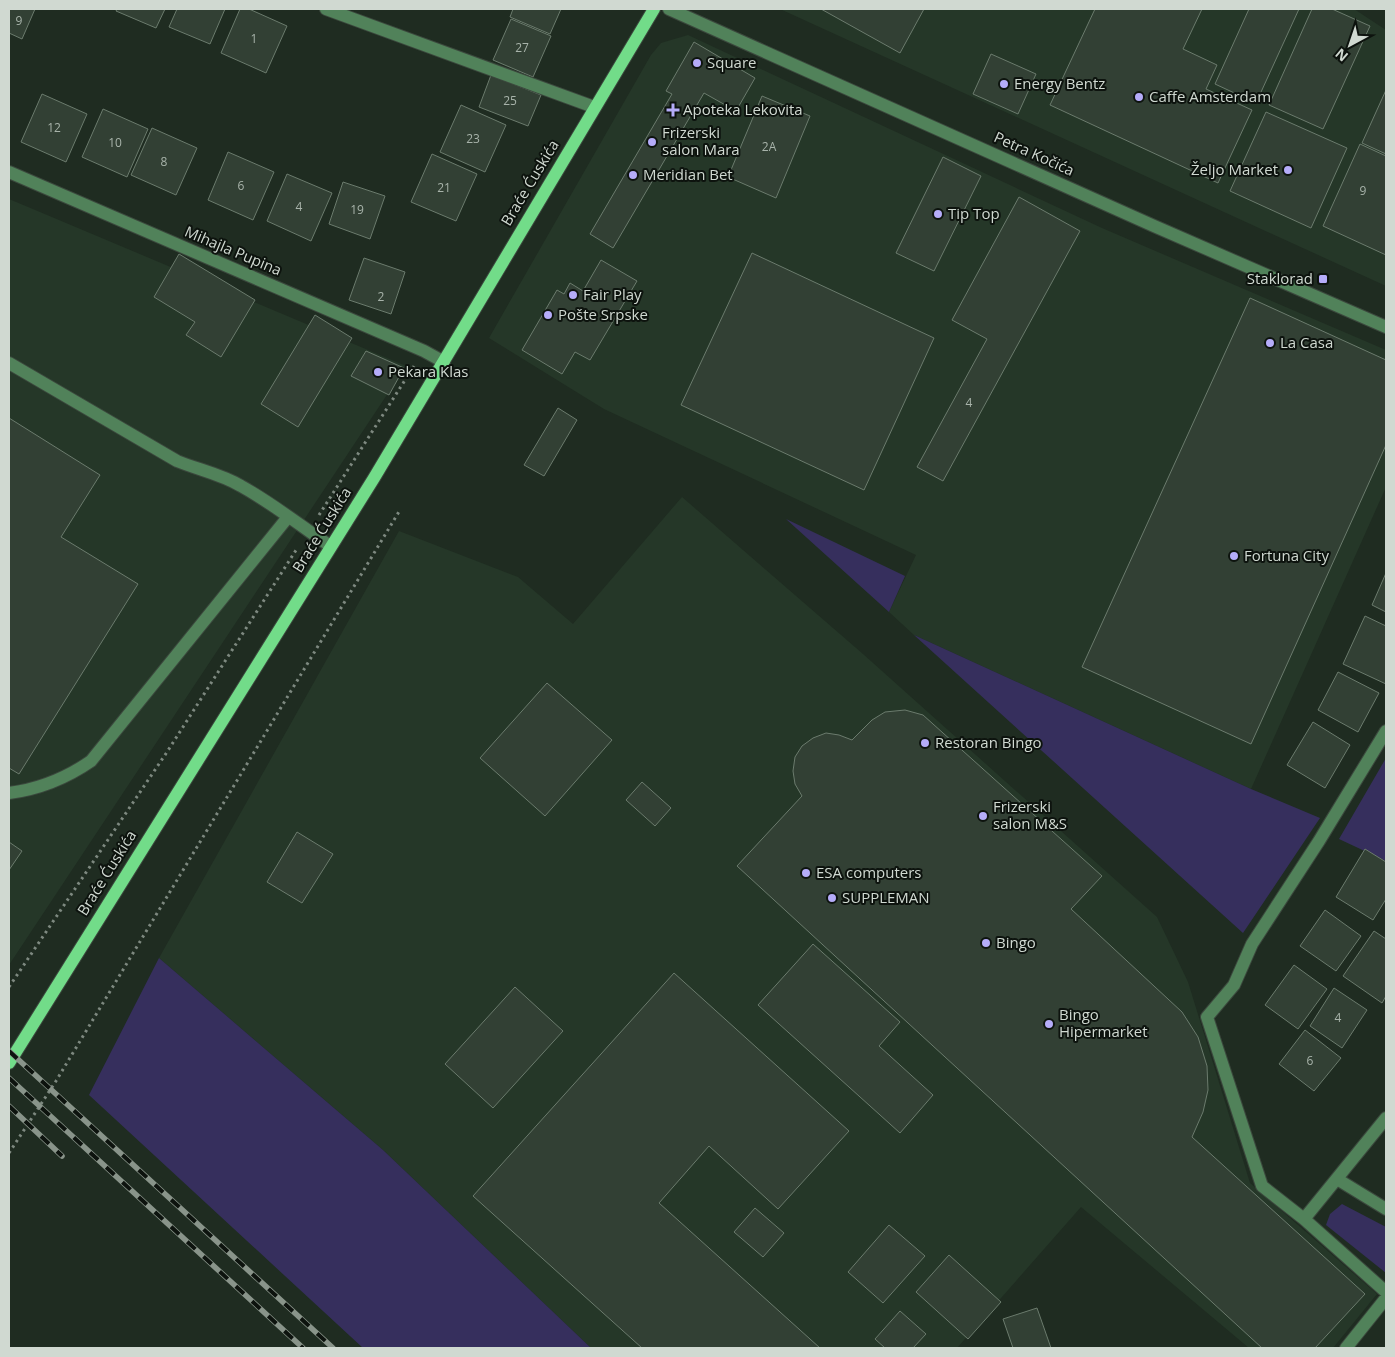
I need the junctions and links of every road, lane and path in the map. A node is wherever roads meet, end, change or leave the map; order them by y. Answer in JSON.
{"nodes":[{"id":1,"x":326,"y":9,"type":"edge"},
{"id":2,"x":654,"y":9,"type":"edge"},
{"id":3,"x":669,"y":9,"type":"edge"},
{"id":4,"x":594,"y":107,"type":"junction"},
{"id":5,"x":9,"y":172,"type":"edge"},
{"id":6,"x":1386,"y":327,"type":"edge"},
{"id":7,"x":424,"y":351,"type":"junction"},
{"id":8,"x":444,"y":362,"type":"junction"},
{"id":9,"x":9,"y":363,"type":"edge"},
{"id":10,"x":400,"y":510,"type":"dead end"},
{"id":11,"x":288,"y":517,"type":"junction"},
{"id":12,"x":308,"y":531,"type":"junction"},
{"id":13,"x":330,"y":546,"type":"junction"},
{"id":14,"x":1386,"y":731,"type":"edge"},
{"id":15,"x":9,"y":793,"type":"edge"},
{"id":16,"x":9,"y":987,"type":"edge"},
{"id":17,"x":9,"y":1063,"type":"edge"},
{"id":18,"x":1386,"y":1118,"type":"edge"},
{"id":19,"x":9,"y":1153,"type":"edge"},
{"id":20,"x":1337,"y":1179,"type":"junction"},
{"id":21,"x":1386,"y":1209,"type":"edge"},
{"id":22,"x":1304,"y":1219,"type":"junction"},
{"id":23,"x":1386,"y":1292,"type":"edge"},
{"id":24,"x":1386,"y":1298,"type":"edge"},
{"id":25,"x":1346,"y":1348,"type":"edge"}],
"edges":[{"from":1,"to":4,"type":"street"},
{"from":2,"to":4,"type":"main road","name":"Braće Ćuskića"},
{"from":3,"to":6,"type":"street","name":"Petra Kočića"},
{"from":4,"to":8,"type":"main road","name":"Braće Ćuskića"},
{"from":5,"to":7,"type":"street","name":"Mihajla Pupina"},
{"from":7,"to":8,"type":"street","name":"Mihajla Pupina"},
{"from":7,"to":12,"type":"path"},
{"from":8,"to":13,"type":"main road","name":"Braće Ćuskića"},
{"from":9,"to":11,"type":"street"},
{"from":10,"to":19,"type":"path"},
{"from":11,"to":12,"type":"street"},
{"from":11,"to":15,"type":"street"},
{"from":12,"to":13,"type":"street"},
{"from":12,"to":16,"type":"path"},
{"from":13,"to":17,"type":"main road","name":"Braće Ćuskića"},
{"from":14,"to":22,"type":"street"},
{"from":18,"to":20,"type":"street"},
{"from":20,"to":21,"type":"street"},
{"from":20,"to":22,"type":"street"},
{"from":22,"to":23,"type":"street"},
{"from":24,"to":25,"type":"street"}]}
